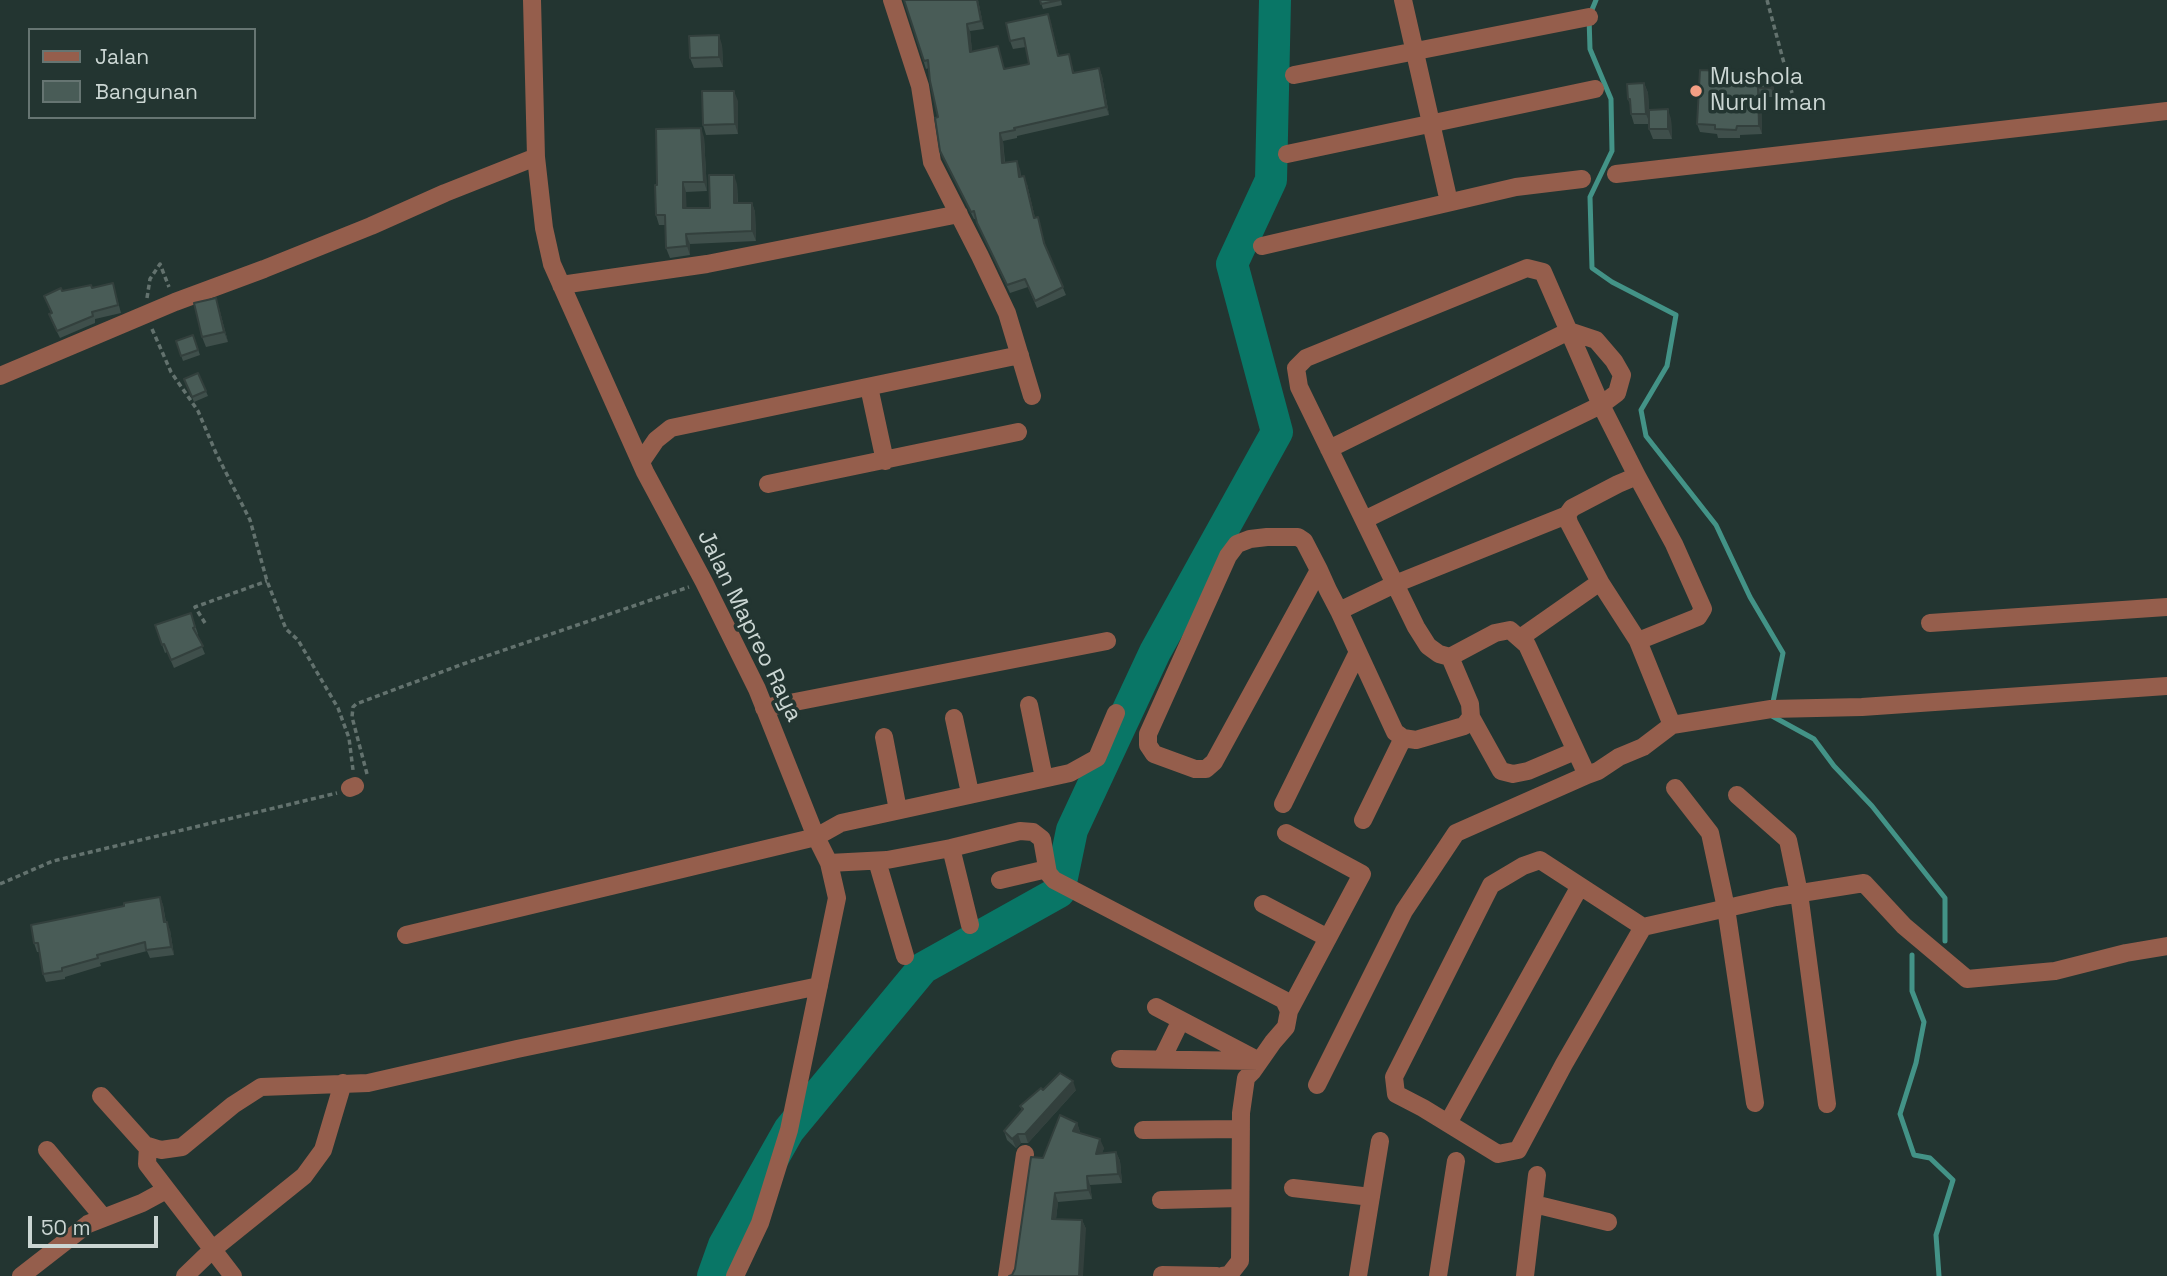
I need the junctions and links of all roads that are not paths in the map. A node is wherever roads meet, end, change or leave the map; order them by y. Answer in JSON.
{"nodes":[{"id":1,"x":532,"y":0,"type":"edge"},
{"id":2,"x":892,"y":0,"type":"edge"},
{"id":3,"x":1403,"y":0,"type":"edge"},
{"id":4,"x":1589,"y":17,"type":"dead end"},
{"id":5,"x":1414,"y":50,"type":"junction"},
{"id":6,"x":1294,"y":75,"type":"dead end"},
{"id":7,"x":1595,"y":89,"type":"dead end"},
{"id":8,"x":2167,"y":111,"type":"edge"},
{"id":9,"x":1431,"y":123,"type":"junction"},
{"id":10,"x":1287,"y":154,"type":"dead end"},
{"id":11,"x":536,"y":157,"type":"junction"},
{"id":12,"x":1616,"y":174,"type":"dead end"},
{"id":13,"x":1582,"y":179,"type":"dead end"},
{"id":14,"x":1450,"y":202,"type":"junction"},
{"id":15,"x":959,"y":214,"type":"junction"},
{"id":16,"x":1262,"y":246,"type":"dead end"},
{"id":17,"x":561,"y":285,"type":"junction"},
{"id":18,"x":1569,"y":331,"type":"junction"},
{"id":19,"x":1020,"y":355,"type":"junction"},
{"id":20,"x":0,"y":376,"type":"edge"},
{"id":21,"x":869,"y":387,"type":"junction"},
{"id":22,"x":1032,"y":396,"type":"dead end"},
{"id":23,"x":1601,"y":405,"type":"junction"},
{"id":24,"x":1017,"y":432,"type":"dead end"},
{"id":25,"x":1329,"y":449,"type":"junction"},
{"id":26,"x":885,"y":461,"type":"junction"},
{"id":27,"x":641,"y":462,"type":"junction"},
{"id":28,"x":1637,"y":476,"type":"junction"},
{"id":29,"x":768,"y":484,"type":"dead end"},
{"id":30,"x":1567,"y":515,"type":"junction"},
{"id":31,"x":1364,"y":520,"type":"junction"},
{"id":32,"x":1319,"y":570,"type":"junction"},
{"id":33,"x":1600,"y":582,"type":"junction"},
{"id":34,"x":1395,"y":584,"type":"junction"},
{"id":35,"x":2167,"y":607,"type":"edge"},
{"id":36,"x":1339,"y":611,"type":"junction"},
{"id":37,"x":1930,"y":623,"type":"dead end"},
{"id":38,"x":1520,"y":638,"type":"junction"},
{"id":39,"x":1107,"y":641,"type":"dead end"},
{"id":40,"x":1638,"y":641,"type":"junction"},
{"id":41,"x":1358,"y":652,"type":"junction"},
{"id":42,"x":1450,"y":657,"type":"junction"},
{"id":43,"x":2167,"y":686,"type":"edge"},
{"id":44,"x":1029,"y":705,"type":"dead end"},
{"id":45,"x":764,"y":708,"type":"junction"},
{"id":46,"x":1116,"y":713,"type":"dead end"},
{"id":47,"x":1471,"y":716,"type":"junction"},
{"id":48,"x":954,"y":718,"type":"dead end"},
{"id":49,"x":1672,"y":725,"type":"junction"},
{"id":50,"x":884,"y":737,"type":"dead end"},
{"id":51,"x":1403,"y":738,"type":"junction"},
{"id":52,"x":1575,"y":751,"type":"junction"},
{"id":53,"x":1587,"y":775,"type":"junction"},
{"id":54,"x":1044,"y":778,"type":"junction"},
{"id":55,"x":1675,"y":788,"type":"dead end"},
{"id":56,"x":970,"y":793,"type":"junction"},
{"id":57,"x":1737,"y":795,"type":"dead end"},
{"id":58,"x":1283,"y":804,"type":"dead end"},
{"id":59,"x":898,"y":810,"type":"junction"},
{"id":60,"x":1363,"y":820,"type":"dead end"},
{"id":61,"x":1286,"y":833,"type":"dead end"},
{"id":62,"x":816,"y":837,"type":"junction"},
{"id":63,"x":951,"y":848,"type":"junction"},
{"id":64,"x":877,"y":860,"type":"junction"},
{"id":65,"x":829,"y":863,"type":"junction"},
{"id":66,"x":1047,"y":869,"type":"junction"},
{"id":67,"x":1000,"y":880,"type":"dead end"},
{"id":68,"x":1580,"y":886,"type":"junction"},
{"id":69,"x":1799,"y":893,"type":"junction"},
{"id":70,"x":1263,"y":904,"type":"dead end"},
{"id":71,"x":1726,"y":908,"type":"junction"},
{"id":72,"x":970,"y":925,"type":"dead end"},
{"id":73,"x":1643,"y":927,"type":"junction"},
{"id":74,"x":406,"y":935,"type":"dead end"},
{"id":75,"x":1328,"y":938,"type":"junction"},
{"id":76,"x":2167,"y":946,"type":"edge"},
{"id":77,"x":905,"y":956,"type":"dead end"},
{"id":78,"x":819,"y":986,"type":"junction"},
{"id":79,"x":1156,"y":1007,"type":"dead end"},
{"id":80,"x":1289,"y":1011,"type":"junction"},
{"id":81,"x":1181,"y":1020,"type":"junction"},
{"id":82,"x":1120,"y":1059,"type":"dead end"},
{"id":83,"x":1162,"y":1059,"type":"junction"},
{"id":84,"x":1259,"y":1061,"type":"junction"},
{"id":85,"x":344,"y":1083,"type":"junction"},
{"id":86,"x":1317,"y":1085,"type":"dead end"},
{"id":87,"x":101,"y":1096,"type":"dead end"},
{"id":88,"x":1755,"y":1103,"type":"dead end"},
{"id":89,"x":1827,"y":1104,"type":"dead end"},
{"id":90,"x":1448,"y":1123,"type":"junction"},
{"id":91,"x":1241,"y":1129,"type":"junction"},
{"id":92,"x":1143,"y":1130,"type":"dead end"},
{"id":93,"x":1380,"y":1141,"type":"dead end"},
{"id":94,"x":148,"y":1146,"type":"junction"},
{"id":95,"x":47,"y":1150,"type":"dead end"},
{"id":96,"x":1025,"y":1154,"type":"dead end"},
{"id":97,"x":1456,"y":1161,"type":"dead end"},
{"id":98,"x":1537,"y":1175,"type":"dead end"},
{"id":99,"x":1293,"y":1188,"type":"dead end"},
{"id":100,"x":166,"y":1190,"type":"junction"},
{"id":101,"x":1371,"y":1197,"type":"junction"},
{"id":102,"x":1240,"y":1198,"type":"junction"},
{"id":103,"x":1161,"y":1199,"type":"dead end"},
{"id":104,"x":1534,"y":1204,"type":"junction"},
{"id":105,"x":103,"y":1217,"type":"junction"},
{"id":106,"x":1608,"y":1222,"type":"dead end"},
{"id":107,"x":212,"y":1250,"type":"junction"},
{"id":108,"x":1162,"y":1275,"type":"edge"},
{"id":109,"x":21,"y":1276,"type":"edge"},
{"id":110,"x":185,"y":1276,"type":"edge"},
{"id":111,"x":233,"y":1276,"type":"edge"},
{"id":112,"x":736,"y":1276,"type":"edge"},
{"id":113,"x":1007,"y":1276,"type":"edge"},
{"id":114,"x":1217,"y":1276,"type":"edge"},
{"id":115,"x":1222,"y":1276,"type":"edge"},
{"id":116,"x":1358,"y":1276,"type":"edge"},
{"id":117,"x":1438,"y":1276,"type":"edge"},
{"id":118,"x":1525,"y":1276,"type":"edge"}],
"edges":[{"from":1,"to":11,"type":"street","name":"Jalan Mapreo Raya"},
{"from":2,"to":15,"type":"street"},
{"from":3,"to":5,"type":"street"},
{"from":4,"to":5,"type":"street"},
{"from":5,"to":6,"type":"street"},
{"from":5,"to":9,"type":"street"},
{"from":7,"to":9,"type":"street"},
{"from":8,"to":12,"type":"street"},
{"from":9,"to":10,"type":"street"},
{"from":9,"to":14,"type":"street"},
{"from":11,"to":17,"type":"street","name":"Jalan Mapreo Raya"},
{"from":11,"to":20,"type":"street"},
{"from":13,"to":14,"type":"street"},
{"from":14,"to":16,"type":"street"},
{"from":15,"to":17,"type":"street"},
{"from":15,"to":19,"type":"street"},
{"from":17,"to":27,"type":"street","name":"Jalan Mapreo Raya"},
{"from":18,"to":23,"type":"street"},
{"from":18,"to":23,"type":"street"},
{"from":18,"to":25,"type":"street"},
{"from":18,"to":25,"type":"street"},
{"from":19,"to":21,"type":"street"},
{"from":19,"to":22,"type":"street"},
{"from":21,"to":26,"type":"street"},
{"from":21,"to":27,"type":"street"},
{"from":23,"to":28,"type":"street"},
{"from":23,"to":31,"type":"street"},
{"from":24,"to":26,"type":"street"},
{"from":25,"to":31,"type":"street"},
{"from":26,"to":29,"type":"street"},
{"from":27,"to":45,"type":"street","name":"Jalan Mapreo Raya"},
{"from":28,"to":30,"type":"street"},
{"from":28,"to":40,"type":"street"},
{"from":30,"to":33,"type":"street"},
{"from":30,"to":34,"type":"street"},
{"from":31,"to":34,"type":"street"},
{"from":32,"to":32,"type":"street"},
{"from":32,"to":36,"type":"street"},
{"from":33,"to":38,"type":"street"},
{"from":33,"to":40,"type":"street"},
{"from":34,"to":36,"type":"street"},
{"from":34,"to":42,"type":"street"},
{"from":35,"to":37,"type":"street"},
{"from":36,"to":41,"type":"street"},
{"from":38,"to":42,"type":"street"},
{"from":38,"to":52,"type":"street"},
{"from":39,"to":45,"type":"street"},
{"from":40,"to":49,"type":"street"},
{"from":41,"to":51,"type":"street"},
{"from":41,"to":58,"type":"street"},
{"from":42,"to":47,"type":"street"},
{"from":43,"to":49,"type":"street"},
{"from":44,"to":54,"type":"street"},
{"from":45,"to":62,"type":"street","name":"Jalan Mapreo Raya"},
{"from":46,"to":54,"type":"street"},
{"from":47,"to":51,"type":"street"},
{"from":47,"to":52,"type":"street"},
{"from":48,"to":56,"type":"street"},
{"from":49,"to":53,"type":"street"},
{"from":50,"to":59,"type":"street"},
{"from":51,"to":60,"type":"street"},
{"from":52,"to":53,"type":"street"},
{"from":53,"to":86,"type":"street"},
{"from":54,"to":56,"type":"street"},
{"from":55,"to":71,"type":"street"},
{"from":56,"to":59,"type":"street"},
{"from":57,"to":69,"type":"street"},
{"from":59,"to":62,"type":"street"},
{"from":61,"to":75,"type":"street"},
{"from":62,"to":65,"type":"street","name":"Jalan Mapreo Raya"},
{"from":62,"to":74,"type":"street"},
{"from":63,"to":64,"type":"street"},
{"from":63,"to":66,"type":"street"},
{"from":63,"to":72,"type":"street"},
{"from":64,"to":65,"type":"street"},
{"from":64,"to":77,"type":"street"},
{"from":65,"to":78,"type":"street","name":"Jalan Mapreo Raya"},
{"from":66,"to":67,"type":"street"},
{"from":66,"to":80,"type":"street"},
{"from":68,"to":73,"type":"street"},
{"from":68,"to":90,"type":"street"},
{"from":68,"to":90,"type":"street"},
{"from":69,"to":71,"type":"street"},
{"from":69,"to":76,"type":"street"},
{"from":69,"to":89,"type":"street"},
{"from":70,"to":75,"type":"street"},
{"from":71,"to":73,"type":"street"},
{"from":71,"to":88,"type":"street"},
{"from":73,"to":90,"type":"street"},
{"from":75,"to":80,"type":"street"},
{"from":78,"to":85,"type":"street"},
{"from":78,"to":112,"type":"street","name":"Jalan Mapreo Raya"},
{"from":79,"to":81,"type":"street"},
{"from":80,"to":84,"type":"street"},
{"from":81,"to":83,"type":"street"},
{"from":81,"to":84,"type":"street"},
{"from":82,"to":83,"type":"street"},
{"from":83,"to":84,"type":"street"},
{"from":84,"to":91,"type":"street"},
{"from":85,"to":94,"type":"street"},
{"from":85,"to":107,"type":"street"},
{"from":87,"to":94,"type":"street"},
{"from":91,"to":92,"type":"street"},
{"from":91,"to":102,"type":"street"},
{"from":93,"to":101,"type":"street"},
{"from":94,"to":100,"type":"street"},
{"from":95,"to":105,"type":"street"},
{"from":96,"to":113,"type":"street"},
{"from":97,"to":117,"type":"street"},
{"from":98,"to":104,"type":"street"},
{"from":99,"to":101,"type":"street"},
{"from":100,"to":105,"type":"street"},
{"from":100,"to":107,"type":"street"},
{"from":101,"to":116,"type":"street"},
{"from":102,"to":103,"type":"street"},
{"from":102,"to":115,"type":"street"},
{"from":104,"to":106,"type":"street"},
{"from":104,"to":118,"type":"street"},
{"from":105,"to":109,"type":"street"},
{"from":107,"to":110,"type":"street"},
{"from":107,"to":111,"type":"street"},
{"from":108,"to":114,"type":"street"}]}
